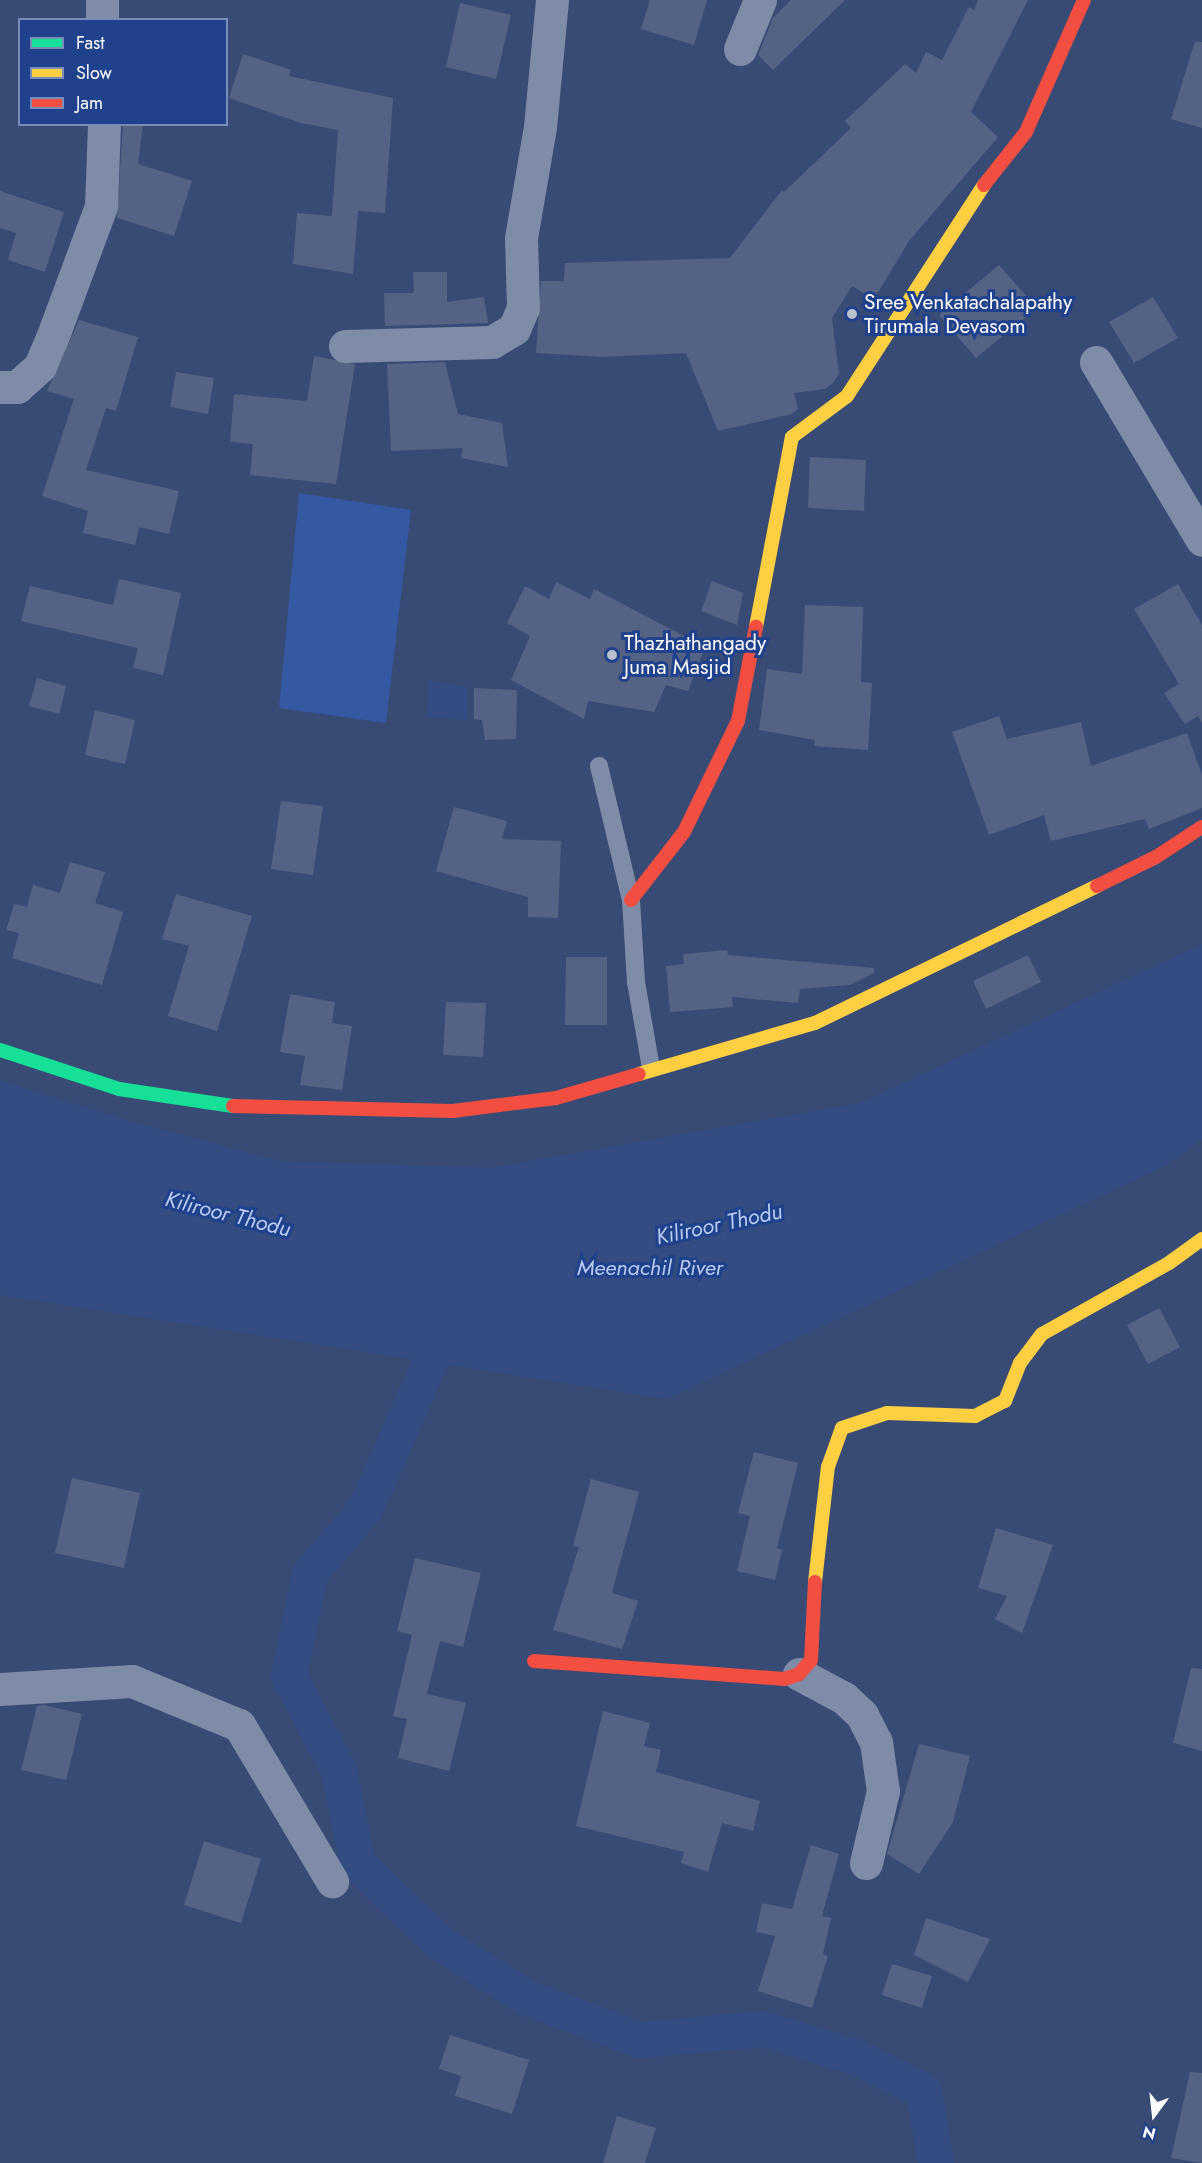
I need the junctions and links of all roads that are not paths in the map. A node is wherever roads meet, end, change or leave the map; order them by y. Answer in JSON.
{"nodes":[{"id":1,"x":102,"y":0,"type":"edge"},
{"id":2,"x":552,"y":0,"type":"edge"},
{"id":3,"x":760,"y":0,"type":"edge"},
{"id":4,"x":1084,"y":0,"type":"edge"},
{"id":5,"x":102,"y":18,"type":"edge"},
{"id":6,"x":740,"y":49,"type":"dead end"},
{"id":7,"x":104,"y":126,"type":"edge"},
{"id":8,"x":345,"y":346,"type":"dead end"},
{"id":9,"x":1096,"y":362,"type":"dead end"},
{"id":10,"x":0,"y":387,"type":"edge"},
{"id":11,"x":1202,"y":540,"type":"edge"},
{"id":12,"x":599,"y":766,"type":"dead end"},
{"id":13,"x":1202,"y":827,"type":"edge"},
{"id":14,"x":631,"y":900,"type":"junction"},
{"id":15,"x":0,"y":1050,"type":"edge"},
{"id":16,"x":651,"y":1068,"type":"junction"},
{"id":17,"x":1202,"y":1239,"type":"edge"},
{"id":18,"x":534,"y":1661,"type":"dead end"},
{"id":19,"x":799,"y":1674,"type":"junction"},
{"id":20,"x":0,"y":1689,"type":"edge"},
{"id":21,"x":866,"y":1863,"type":"dead end"},
{"id":22,"x":332,"y":1881,"type":"dead end"}],
"edges":[{"from":1,"to":5,"type":"street"},
{"from":2,"to":8,"type":"street"},
{"from":3,"to":6,"type":"street"},
{"from":4,"to":14,"type":"street"},
{"from":7,"to":10,"type":"street"},
{"from":9,"to":11,"type":"street"},
{"from":12,"to":14,"type":"lane"},
{"from":13,"to":16,"type":"street"},
{"from":14,"to":16,"type":"lane"},
{"from":15,"to":16,"type":"street"},
{"from":17,"to":19,"type":"street"},
{"from":18,"to":19,"type":"street"},
{"from":19,"to":21,"type":"street"},
{"from":20,"to":22,"type":"street"}]}
